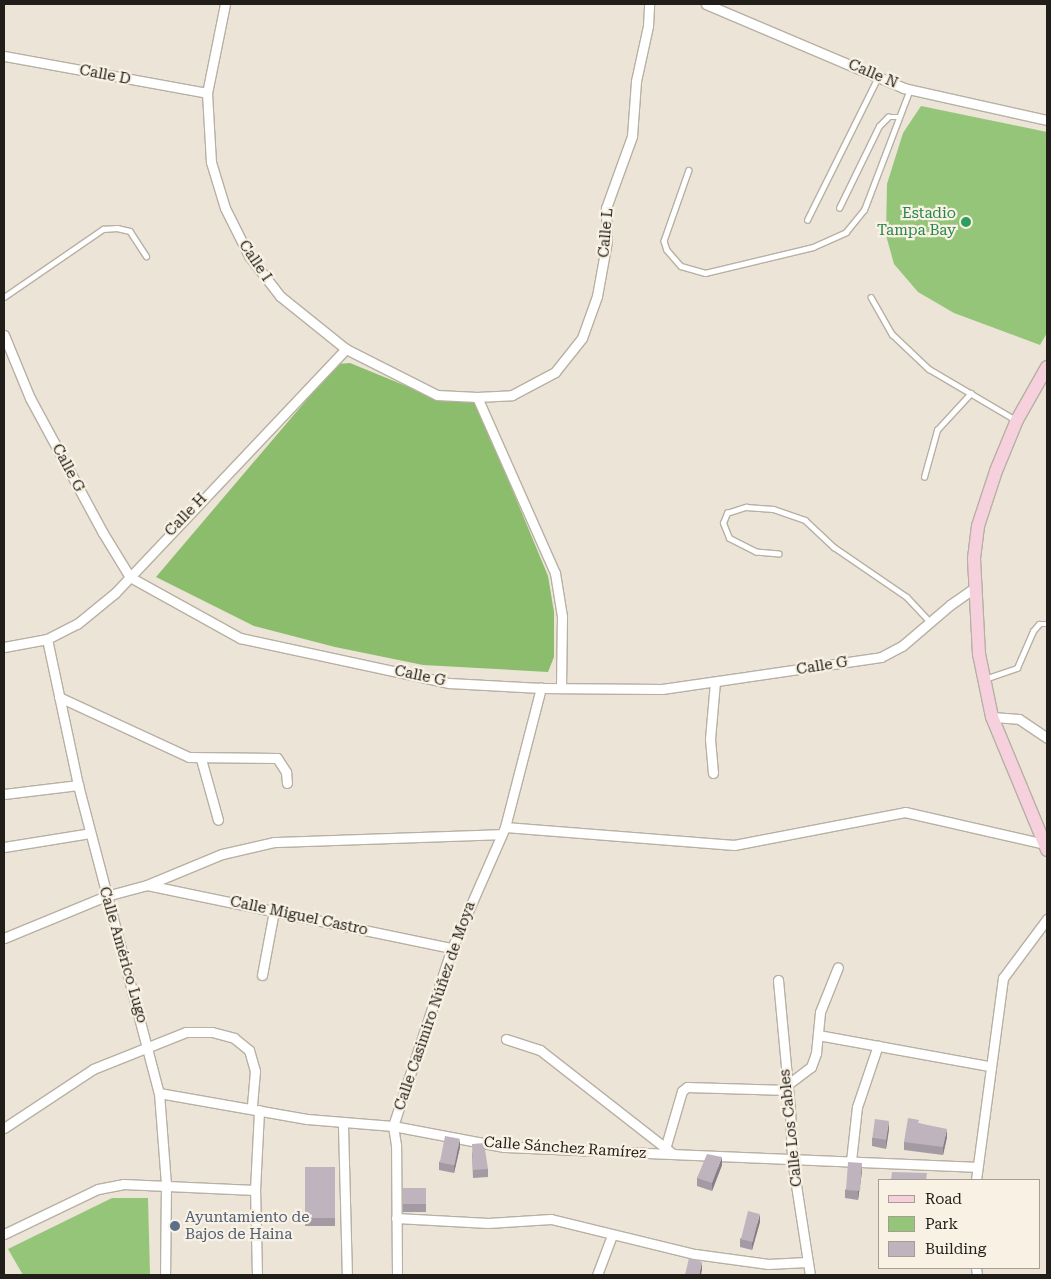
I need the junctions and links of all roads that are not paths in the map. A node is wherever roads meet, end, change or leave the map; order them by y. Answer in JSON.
{"nodes":[{"id":1,"x":225,"y":4,"type":"edge"},
{"id":2,"x":649,"y":4,"type":"edge"},
{"id":3,"x":706,"y":4,"type":"edge"},
{"id":4,"x":4,"y":56,"type":"edge"},
{"id":5,"x":878,"y":76,"type":"junction"},
{"id":6,"x":910,"y":89,"type":"junction"},
{"id":7,"x":207,"y":94,"type":"junction"},
{"id":8,"x":900,"y":117,"type":"junction"},
{"id":9,"x":1047,"y":120,"type":"edge"},
{"id":10,"x":689,"y":170,"type":"dead end"},
{"id":11,"x":839,"y":208,"type":"dead end"},
{"id":12,"x":807,"y":220,"type":"dead end"},
{"id":13,"x":146,"y":256,"type":"dead end"},
{"id":14,"x":4,"y":297,"type":"edge"},
{"id":15,"x":871,"y":297,"type":"dead end"},
{"id":16,"x":4,"y":335,"type":"edge"},
{"id":17,"x":346,"y":349,"type":"junction"},
{"id":18,"x":1047,"y":367,"type":"edge"},
{"id":19,"x":971,"y":393,"type":"junction"},
{"id":20,"x":478,"y":398,"type":"junction"},
{"id":21,"x":1017,"y":420,"type":"junction"},
{"id":22,"x":924,"y":478,"type":"dead end"},
{"id":23,"x":779,"y":554,"type":"dead end"},
{"id":24,"x":130,"y":577,"type":"junction"},
{"id":25,"x":976,"y":588,"type":"junction"},
{"id":26,"x":930,"y":622,"type":"junction"},
{"id":27,"x":1047,"y":624,"type":"edge"},
{"id":28,"x":47,"y":639,"type":"junction"},
{"id":29,"x":4,"y":647,"type":"edge"},
{"id":30,"x":984,"y":679,"type":"junction"},
{"id":31,"x":715,"y":682,"type":"junction"},
{"id":32,"x":541,"y":688,"type":"junction"},
{"id":33,"x":561,"y":688,"type":"junction"},
{"id":34,"x":59,"y":697,"type":"junction"},
{"id":35,"x":992,"y":717,"type":"junction"},
{"id":36,"x":1047,"y":738,"type":"edge"},
{"id":37,"x":201,"y":759,"type":"junction"},
{"id":38,"x":713,"y":773,"type":"dead end"},
{"id":39,"x":287,"y":783,"type":"dead end"},
{"id":40,"x":78,"y":785,"type":"junction"},
{"id":41,"x":4,"y":794,"type":"edge"},
{"id":42,"x":218,"y":820,"type":"dead end"},
{"id":43,"x":503,"y":830,"type":"junction"},
{"id":44,"x":90,"y":833,"type":"junction"},
{"id":45,"x":4,"y":847,"type":"edge"},
{"id":46,"x":1046,"y":847,"type":"edge"},
{"id":47,"x":147,"y":885,"type":"junction"},
{"id":48,"x":106,"y":896,"type":"junction"},
{"id":49,"x":274,"y":911,"type":"junction"},
{"id":50,"x":1047,"y":918,"type":"edge"},
{"id":51,"x":4,"y":938,"type":"edge"},
{"id":52,"x":452,"y":948,"type":"junction"},
{"id":53,"x":838,"y":967,"type":"dead end"},
{"id":54,"x":262,"y":975,"type":"dead end"},
{"id":55,"x":778,"y":980,"type":"dead end"},
{"id":56,"x":818,"y":1035,"type":"junction"},
{"id":57,"x":506,"y":1039,"type":"dead end"},
{"id":58,"x":149,"y":1045,"type":"junction"},
{"id":59,"x":878,"y":1045,"type":"junction"},
{"id":60,"x":989,"y":1066,"type":"junction"},
{"id":61,"x":788,"y":1088,"type":"junction"},
{"id":62,"x":159,"y":1093,"type":"junction"},
{"id":63,"x":256,"y":1108,"type":"junction"},
{"id":64,"x":343,"y":1124,"type":"junction"},
{"id":65,"x":393,"y":1126,"type":"junction"},
{"id":66,"x":4,"y":1128,"type":"edge"},
{"id":67,"x":665,"y":1149,"type":"junction"},
{"id":68,"x":674,"y":1154,"type":"junction"},
{"id":69,"x":792,"y":1159,"type":"junction"},
{"id":70,"x":851,"y":1162,"type":"junction"},
{"id":71,"x":975,"y":1167,"type":"junction"},
{"id":72,"x":976,"y":1179,"type":"edge"},
{"id":73,"x":166,"y":1185,"type":"junction"},
{"id":74,"x":255,"y":1190,"type":"junction"},
{"id":75,"x":396,"y":1218,"type":"junction"},
{"id":76,"x":4,"y":1234,"type":"edge"},
{"id":77,"x":612,"y":1235,"type":"junction"},
{"id":78,"x":808,"y":1262,"type":"junction"},
{"id":79,"x":165,"y":1275,"type":"edge"},
{"id":80,"x":257,"y":1275,"type":"edge"},
{"id":81,"x":346,"y":1275,"type":"edge"},
{"id":82,"x":397,"y":1275,"type":"edge"},
{"id":83,"x":598,"y":1275,"type":"edge"},
{"id":84,"x":810,"y":1275,"type":"edge"}],
"edges":[{"from":1,"to":7,"type":"street","name":"Calle I"},
{"from":2,"to":20,"type":"street","name":"Calle L"},
{"from":3,"to":5,"type":"street","name":"Calle N"},
{"from":4,"to":7,"type":"street","name":"Calle D"},
{"from":5,"to":6,"type":"street","name":"Calle N"},
{"from":5,"to":12,"type":"lane"},
{"from":6,"to":8,"type":"lane"},
{"from":6,"to":9,"type":"street","name":"Calle N"},
{"from":7,"to":17,"type":"street","name":"Calle I"},
{"from":8,"to":10,"type":"lane"},
{"from":8,"to":11,"type":"lane"},
{"from":13,"to":14,"type":"lane"},
{"from":15,"to":19,"type":"lane"},
{"from":16,"to":24,"type":"street","name":"Calle G"},
{"from":17,"to":20,"type":"street","name":"Calle I"},
{"from":17,"to":24,"type":"street","name":"Calle H"},
{"from":18,"to":21,"type":"main road"},
{"from":19,"to":21,"type":"lane"},
{"from":19,"to":22,"type":"lane"},
{"from":20,"to":33,"type":"street"},
{"from":21,"to":25,"type":"main road"},
{"from":23,"to":26,"type":"lane"},
{"from":24,"to":28,"type":"street","name":"Calle H"},
{"from":24,"to":32,"type":"street","name":"Calle G"},
{"from":25,"to":26,"type":"street","name":"Calle G"},
{"from":25,"to":30,"type":"main road"},
{"from":26,"to":31,"type":"street","name":"Calle G"},
{"from":27,"to":30,"type":"lane"},
{"from":28,"to":29,"type":"street","name":"Calle H"},
{"from":28,"to":34,"type":"street","name":"Calle Américo Lugo"},
{"from":30,"to":35,"type":"main road"},
{"from":31,"to":33,"type":"street","name":"Calle G"},
{"from":31,"to":38,"type":"street"},
{"from":32,"to":33,"type":"street","name":"Calle G"},
{"from":32,"to":43,"type":"street","name":"Calle Casimiro Núñez de Moya"},
{"from":34,"to":37,"type":"street"},
{"from":34,"to":40,"type":"street","name":"Calle Américo Lugo"},
{"from":35,"to":36,"type":"street"},
{"from":35,"to":46,"type":"main road"},
{"from":37,"to":39,"type":"street"},
{"from":37,"to":42,"type":"street"},
{"from":40,"to":41,"type":"street"},
{"from":40,"to":44,"type":"street","name":"Calle Américo Lugo"},
{"from":43,"to":46,"type":"street"},
{"from":43,"to":47,"type":"street"},
{"from":43,"to":52,"type":"street","name":"Calle Casimiro Núñez de Moya"},
{"from":44,"to":45,"type":"street"},
{"from":44,"to":48,"type":"street","name":"Calle Américo Lugo"},
{"from":47,"to":48,"type":"street"},
{"from":47,"to":49,"type":"street","name":"Calle Miguel Castro"},
{"from":48,"to":51,"type":"street"},
{"from":48,"to":58,"type":"street","name":"Calle Américo Lugo"},
{"from":49,"to":52,"type":"street","name":"Calle Miguel Castro"},
{"from":49,"to":54,"type":"street"},
{"from":50,"to":60,"type":"street"},
{"from":52,"to":65,"type":"street","name":"Calle Casimiro Núñez de Moya"},
{"from":53,"to":56,"type":"street"},
{"from":55,"to":61,"type":"street","name":"Calle Los Cables"},
{"from":56,"to":59,"type":"street"},
{"from":56,"to":61,"type":"street"},
{"from":57,"to":67,"type":"street"},
{"from":58,"to":62,"type":"street","name":"Calle Américo Lugo"},
{"from":58,"to":63,"type":"street"},
{"from":58,"to":66,"type":"street"},
{"from":59,"to":60,"type":"street"},
{"from":59,"to":70,"type":"street"},
{"from":60,"to":71,"type":"street"},
{"from":61,"to":67,"type":"street"},
{"from":61,"to":69,"type":"street","name":"Calle Los Cables"},
{"from":62,"to":63,"type":"street","name":"Calle Sánchez Ramírez"},
{"from":62,"to":73,"type":"street","name":"Calle Américo Lugo"},
{"from":63,"to":64,"type":"street","name":"Calle Sánchez Ramírez"},
{"from":63,"to":74,"type":"street"},
{"from":64,"to":65,"type":"street","name":"Calle Sánchez Ramírez"},
{"from":64,"to":81,"type":"street"},
{"from":65,"to":68,"type":"street","name":"Calle Sánchez Ramírez"},
{"from":65,"to":75,"type":"street","name":"Calle Casimiro Núñez de Moya"},
{"from":67,"to":68,"type":"street"},
{"from":68,"to":69,"type":"street","name":"Calle Sánchez Ramírez"},
{"from":69,"to":70,"type":"street","name":"Calle Sánchez Ramírez"},
{"from":69,"to":78,"type":"street","name":"Calle Los Cables"},
{"from":70,"to":71,"type":"street","name":"Calle Sánchez Ramírez"},
{"from":71,"to":72,"type":"street"},
{"from":73,"to":74,"type":"street"},
{"from":73,"to":76,"type":"street"},
{"from":73,"to":79,"type":"street","name":"Calle Américo Lugo"},
{"from":74,"to":80,"type":"street"},
{"from":75,"to":77,"type":"street"},
{"from":75,"to":82,"type":"street","name":"Calle Casimiro Núñez de Moya"},
{"from":77,"to":78,"type":"street"},
{"from":77,"to":83,"type":"street"},
{"from":78,"to":84,"type":"street","name":"Calle Los Cables"}]}
